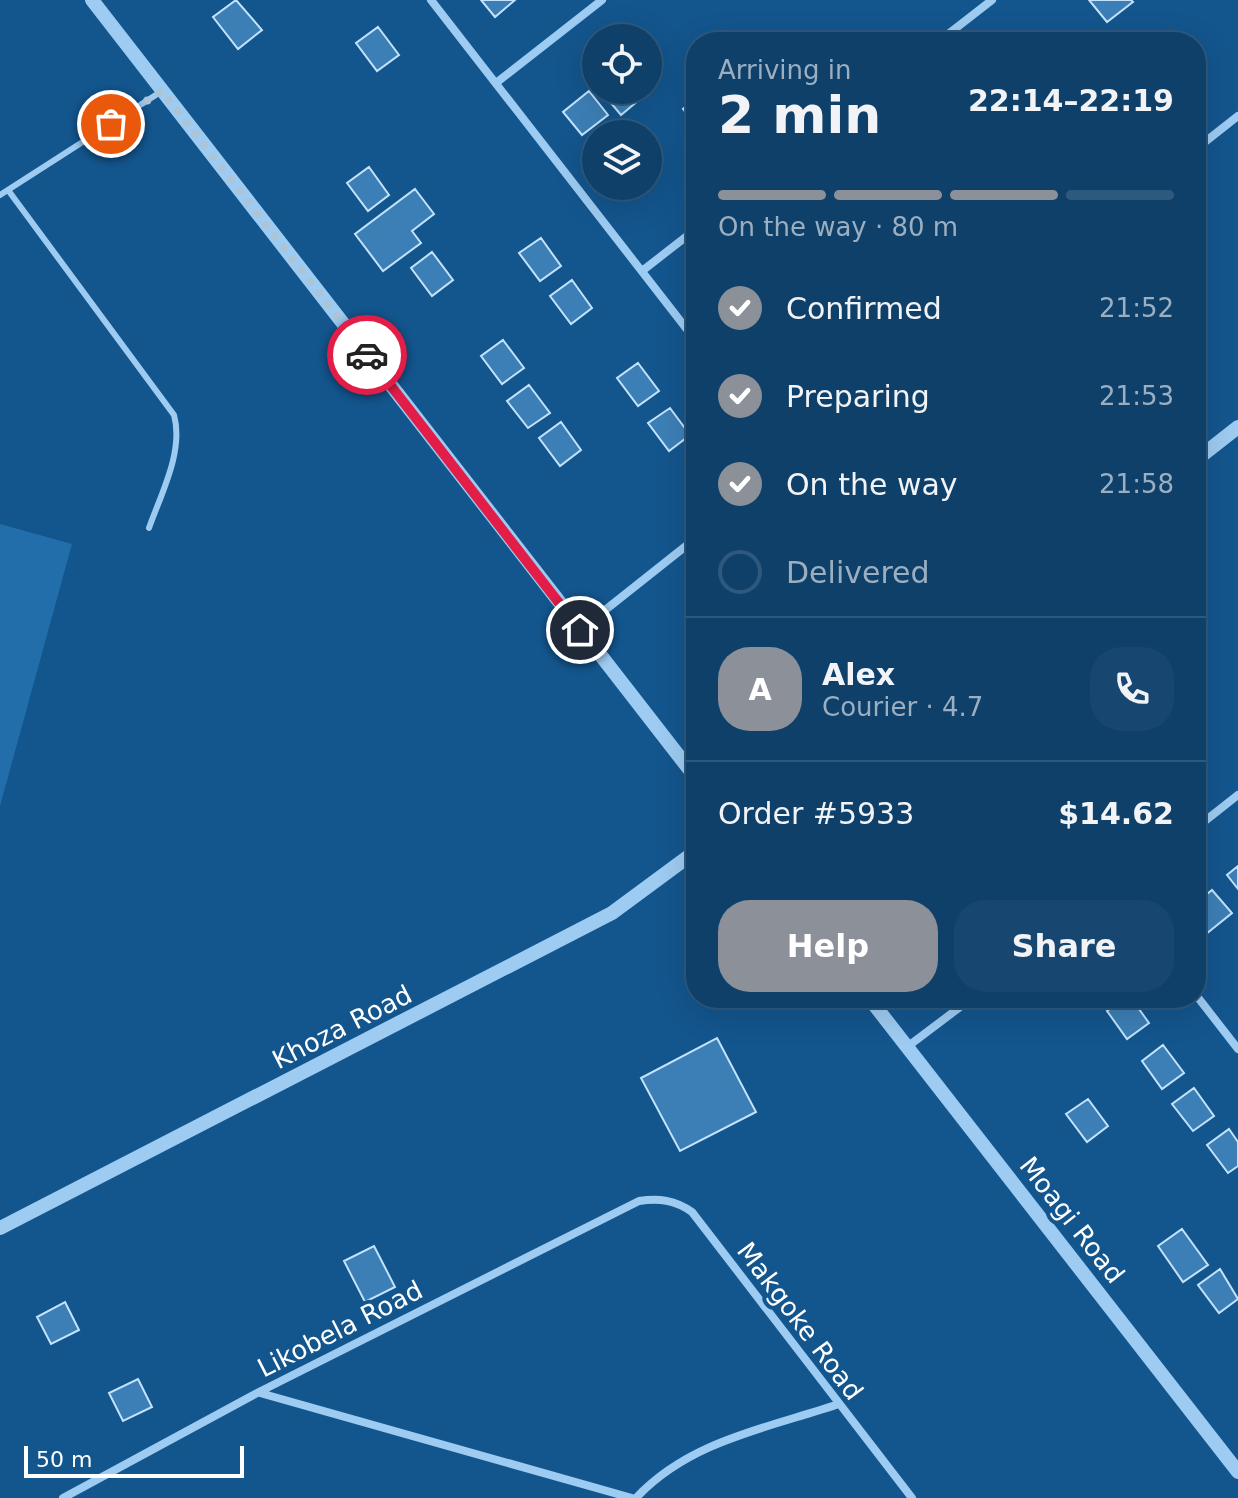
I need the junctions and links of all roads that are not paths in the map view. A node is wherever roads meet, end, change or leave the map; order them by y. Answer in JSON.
{"nodes":[{"id":1,"x":92,"y":0,"type":"edge"},
{"id":2,"x":431,"y":0,"type":"edge"},
{"id":3,"x":602,"y":0,"type":"edge"},
{"id":4,"x":992,"y":0,"type":"edge"},
{"id":5,"x":951,"y":32,"type":"edge"},
{"id":6,"x":496,"y":83,"type":"junction"},
{"id":7,"x":162,"y":91,"type":"junction"},
{"id":8,"x":1238,"y":116,"type":"edge"},
{"id":9,"x":1206,"y":141,"type":"edge"},
{"id":10,"x":8,"y":190,"type":"junction"},
{"id":11,"x":0,"y":195,"type":"edge"},
{"id":12,"x":686,"y":237,"type":"edge"},
{"id":13,"x":642,"y":271,"type":"junction"},
{"id":14,"x":686,"y":328,"type":"edge"},
{"id":15,"x":1238,"y":427,"type":"edge"},
{"id":16,"x":1206,"y":452,"type":"edge"},
{"id":17,"x":149,"y":528,"type":"dead end"},
{"id":18,"x":686,"y":546,"type":"edge"},
{"id":19,"x":580,"y":630,"type":"junction"},
{"id":20,"x":686,"y":765,"type":"edge"},
{"id":21,"x":1238,"y":795,"type":"edge"},
{"id":22,"x":1206,"y":820,"type":"edge"},
{"id":23,"x":686,"y":858,"type":"edge"},
{"id":24,"x":877,"y":1008,"type":"edge"},
{"id":25,"x":959,"y":1008,"type":"edge"},
{"id":26,"x":1206,"y":1008,"type":"edge"},
{"id":27,"x":907,"y":1047,"type":"junction"},
{"id":28,"x":1238,"y":1049,"type":"edge"},
{"id":29,"x":639,"y":1201,"type":"joint"},
{"id":30,"x":0,"y":1228,"type":"edge"},
{"id":31,"x":259,"y":1392,"type":"junction"},
{"id":32,"x":839,"y":1404,"type":"junction"},
{"id":33,"x":1238,"y":1472,"type":"edge"},
{"id":34,"x":63,"y":1498,"type":"edge"},
{"id":35,"x":634,"y":1498,"type":"edge"},
{"id":36,"x":912,"y":1498,"type":"edge"}],
"edges":[{"from":1,"to":7,"type":"street"},
{"from":2,"to":6,"type":"street"},
{"from":3,"to":6,"type":"street"},
{"from":4,"to":5,"type":"street"},
{"from":6,"to":13,"type":"street"},
{"from":7,"to":10,"type":"lane"},
{"from":7,"to":19,"type":"street"},
{"from":8,"to":9,"type":"street"},
{"from":10,"to":11,"type":"lane"},
{"from":10,"to":17,"type":"lane"},
{"from":12,"to":13,"type":"street"},
{"from":13,"to":14,"type":"street"},
{"from":15,"to":16,"type":"street"},
{"from":18,"to":19,"type":"street"},
{"from":19,"to":20,"type":"street"},
{"from":21,"to":22,"type":"street"},
{"from":23,"to":30,"type":"street","name":"Khoza Road"},
{"from":24,"to":27,"type":"street","name":"Moagi Road"},
{"from":25,"to":27,"type":"street"},
{"from":26,"to":28,"type":"street"},
{"from":27,"to":33,"type":"street","name":"Moagi Road"},
{"from":29,"to":31,"type":"street","name":"Likobela Road"},
{"from":29,"to":32,"type":"street","name":"Makgoke Road"},
{"from":31,"to":34,"type":"street","name":"Likobela Road"},
{"from":31,"to":35,"type":"street"},
{"from":32,"to":35,"type":"street"},
{"from":32,"to":36,"type":"street","name":"Makgoke Road"}]}
